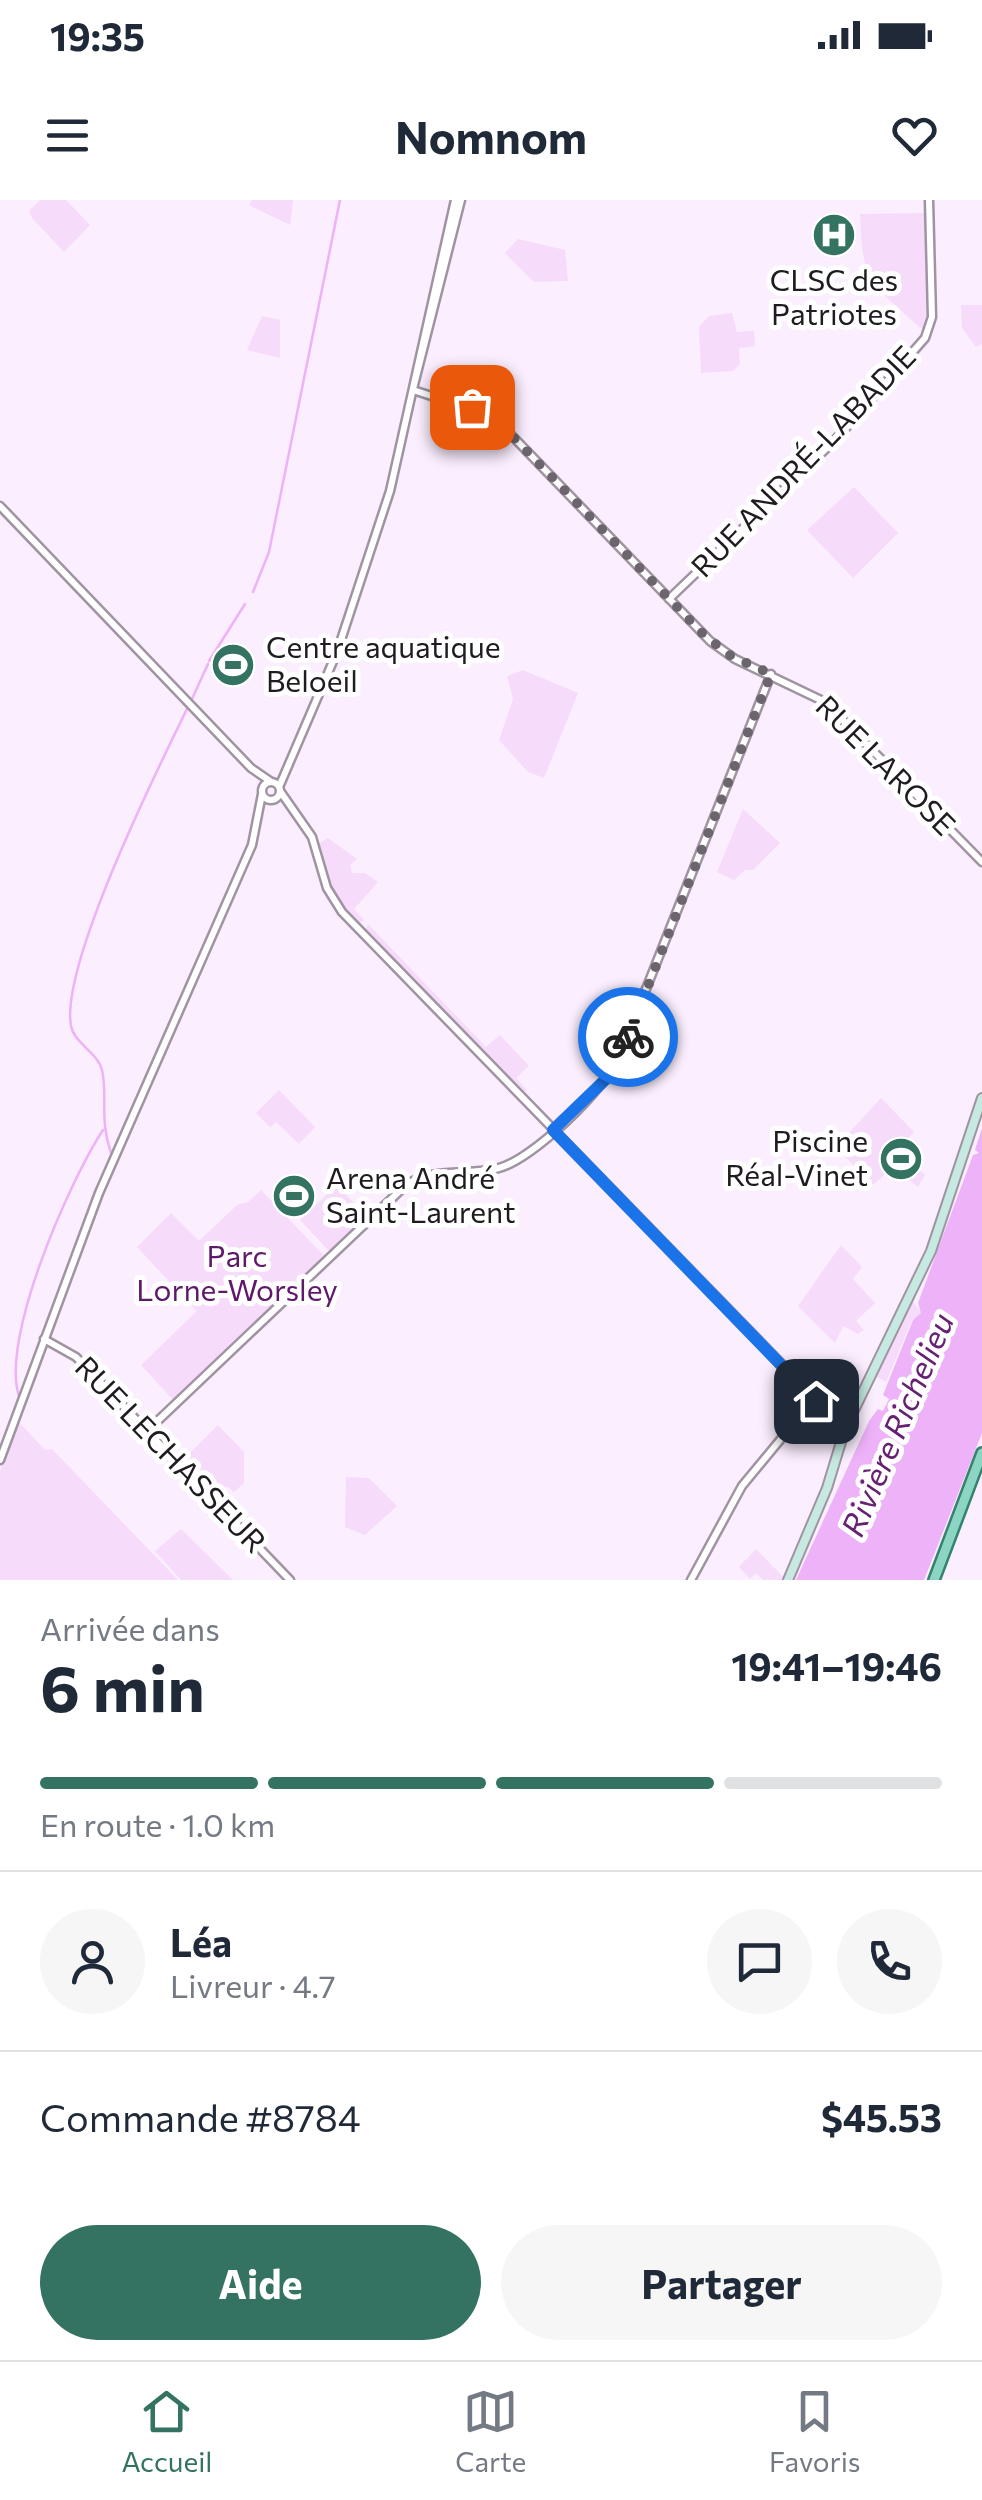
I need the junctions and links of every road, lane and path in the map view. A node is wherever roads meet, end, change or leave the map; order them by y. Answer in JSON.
{"nodes":[{"id":1,"x":458,"y":200,"type":"edge"},
{"id":2,"x":929,"y":200,"type":"edge"},
{"id":3,"x":413,"y":390,"type":"junction"},
{"id":4,"x":0,"y":506,"type":"edge"},
{"id":5,"x":669,"y":599,"type":"junction"},
{"id":6,"x":771,"y":674,"type":"junction"},
{"id":7,"x":286,"y":767,"type":"junction"},
{"id":8,"x":250,"y":768,"type":"junction"},
{"id":9,"x":271,"y":782,"type":"junction"},
{"id":10,"x":280,"y":789,"type":"junction"},
{"id":11,"x":262,"y":792,"type":"junction"},
{"id":12,"x":272,"y":800,"type":"junction"},
{"id":13,"x":292,"y":811,"type":"junction"},
{"id":14,"x":260,"y":816,"type":"junction"},
{"id":15,"x":982,"y":862,"type":"edge"},
{"id":16,"x":982,"y":1098,"type":"edge"},
{"id":17,"x":553,"y":1130,"type":"junction"},
{"id":18,"x":44,"y":1340,"type":"junction"},
{"id":19,"x":814,"y":1399,"type":"junction"},
{"id":20,"x":844,"y":1429,"type":"junction"},
{"id":21,"x":147,"y":1431,"type":"junction"},
{"id":22,"x":982,"y":1453,"type":"edge"},
{"id":23,"x":0,"y":1460,"type":"edge"},
{"id":24,"x":290,"y":1580,"type":"edge"},
{"id":25,"x":691,"y":1580,"type":"edge"},
{"id":26,"x":788,"y":1580,"type":"edge"},
{"id":27,"x":934,"y":1580,"type":"edge"}],
"edges":[{"from":1,"to":3,"type":"street"},
{"from":2,"to":5,"type":"street","name":"RUE ANDRÉ-LABADIE"},
{"from":3,"to":5,"type":"street","name":"RUE LAROSE"},
{"from":3,"to":7,"type":"street"},
{"from":4,"to":8,"type":"street"},
{"from":5,"to":6,"type":"street","name":"RUE LAROSE"},
{"from":6,"to":15,"type":"street","name":"RUE LAROSE"},
{"from":6,"to":17,"type":"street"},
{"from":7,"to":9,"type":"street"},
{"from":7,"to":10,"type":"street"},
{"from":8,"to":9,"type":"street"},
{"from":8,"to":11,"type":"street"},
{"from":9,"to":10,"type":"street"},
{"from":9,"to":11,"type":"street"},
{"from":10,"to":12,"type":"street"},
{"from":10,"to":13,"type":"street"},
{"from":11,"to":12,"type":"street"},
{"from":11,"to":14,"type":"street"},
{"from":12,"to":13,"type":"street"},
{"from":12,"to":14,"type":"street"},
{"from":13,"to":17,"type":"street"},
{"from":14,"to":18,"type":"street"},
{"from":16,"to":20,"type":"main road"},
{"from":17,"to":19,"type":"street"},
{"from":17,"to":21,"type":"street"},
{"from":18,"to":21,"type":"street","name":"RUE LECHASSEUR"},
{"from":18,"to":23,"type":"street"},
{"from":19,"to":20,"type":"street"},
{"from":19,"to":25,"type":"street"},
{"from":20,"to":26,"type":"main road"},
{"from":21,"to":24,"type":"street","name":"RUE LECHASSEUR"},
{"from":22,"to":27,"type":"main road"}]}
